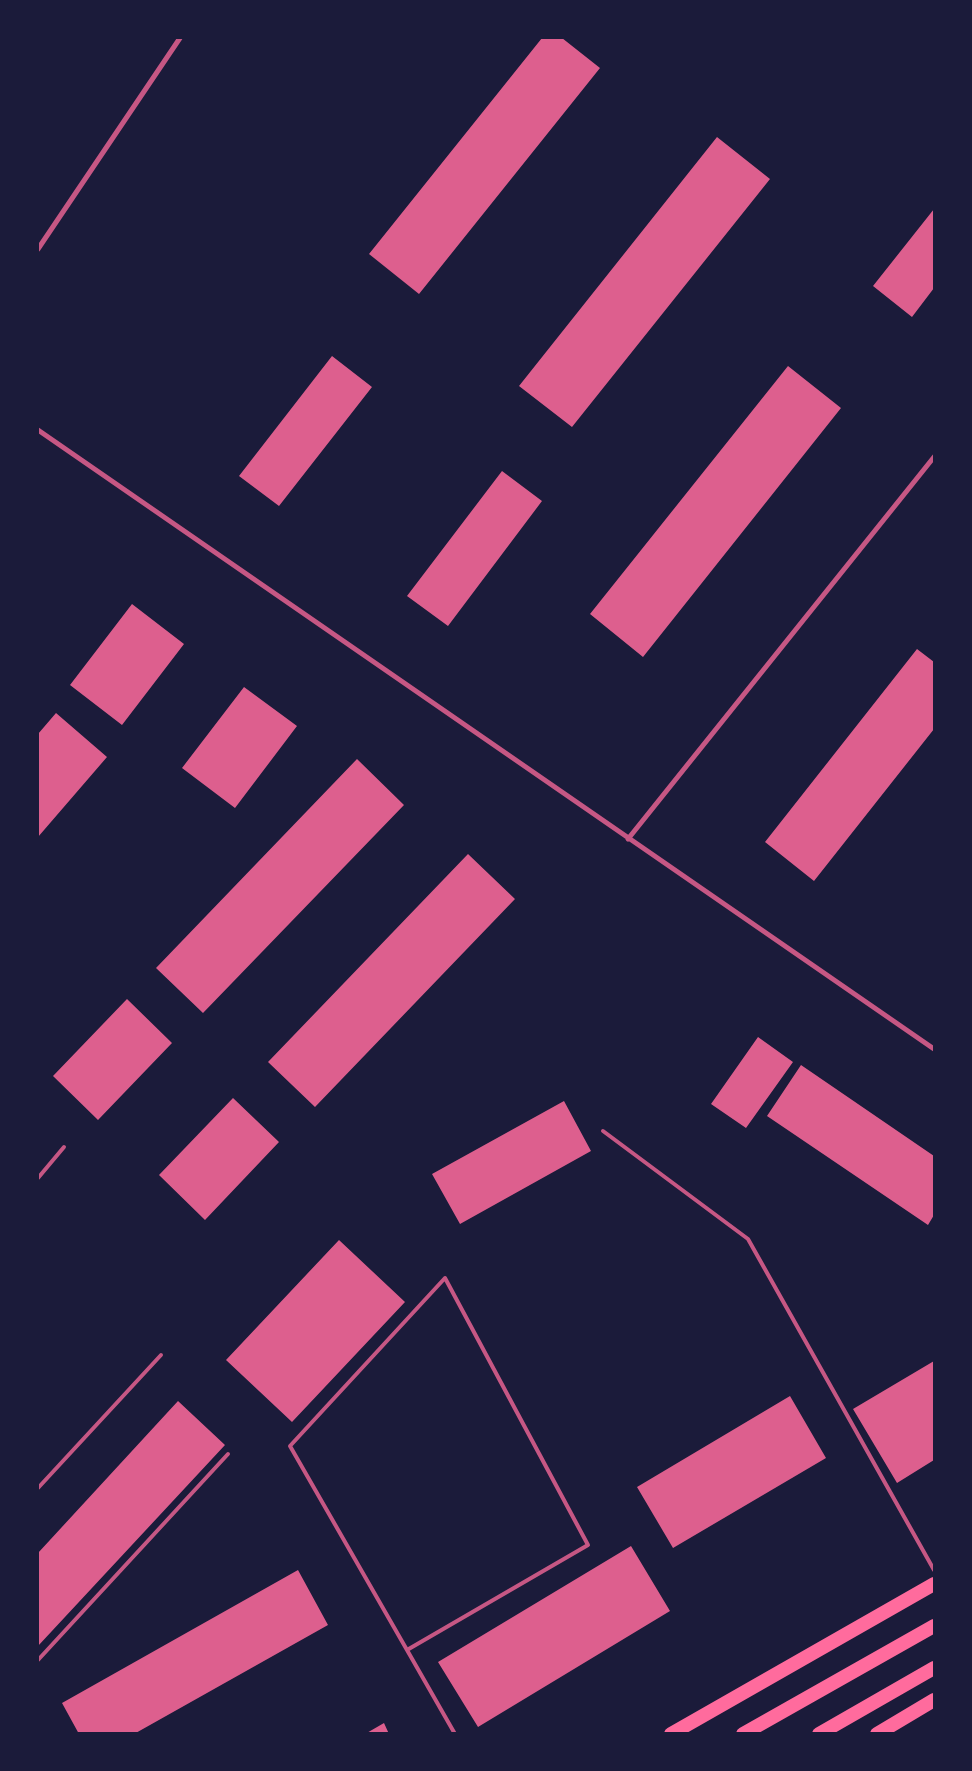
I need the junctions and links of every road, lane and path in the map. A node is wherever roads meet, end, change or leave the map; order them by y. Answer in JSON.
{"nodes":[{"id":1,"x":180,"y":38,"type":"edge"},
{"id":2,"x":38,"y":249,"type":"edge"},
{"id":3,"x":38,"y":430,"type":"edge"},
{"id":4,"x":934,"y":457,"type":"edge"},
{"id":5,"x":628,"y":839,"type":"junction"},
{"id":6,"x":934,"y":1049,"type":"edge"},
{"id":7,"x":603,"y":1131,"type":"dead end"},
{"id":8,"x":64,"y":1147,"type":"dead end"},
{"id":9,"x":38,"y":1178,"type":"edge"},
{"id":10,"x":160,"y":1355,"type":"dead end"},
{"id":11,"x":228,"y":1454,"type":"dead end"},
{"id":12,"x":38,"y":1488,"type":"edge"},
{"id":13,"x":934,"y":1570,"type":"edge"},
{"id":14,"x":934,"y":1584,"type":"edge"},
{"id":15,"x":934,"y":1626,"type":"edge"},
{"id":16,"x":407,"y":1650,"type":"junction"},
{"id":17,"x":38,"y":1660,"type":"edge"},
{"id":18,"x":934,"y":1668,"type":"edge"},
{"id":19,"x":934,"y":1700,"type":"edge"},
{"id":20,"x":455,"y":1734,"type":"edge"},
{"id":21,"x":671,"y":1734,"type":"edge"},
{"id":22,"x":743,"y":1734,"type":"edge"},
{"id":23,"x":819,"y":1734,"type":"edge"},
{"id":24,"x":877,"y":1734,"type":"edge"}],
"edges":[{"from":1,"to":2,"type":"street"},
{"from":3,"to":5,"type":"street"},
{"from":4,"to":5,"type":"street"},
{"from":5,"to":6,"type":"street"},
{"from":7,"to":13,"type":"lane"},
{"from":8,"to":9,"type":"lane"},
{"from":10,"to":12,"type":"lane"},
{"from":11,"to":17,"type":"lane"},
{"from":14,"to":21,"type":"highway"},
{"from":15,"to":22,"type":"highway"},
{"from":16,"to":16,"type":"lane"},
{"from":16,"to":20,"type":"lane"},
{"from":18,"to":23,"type":"highway"},
{"from":19,"to":24,"type":"highway"}]}
